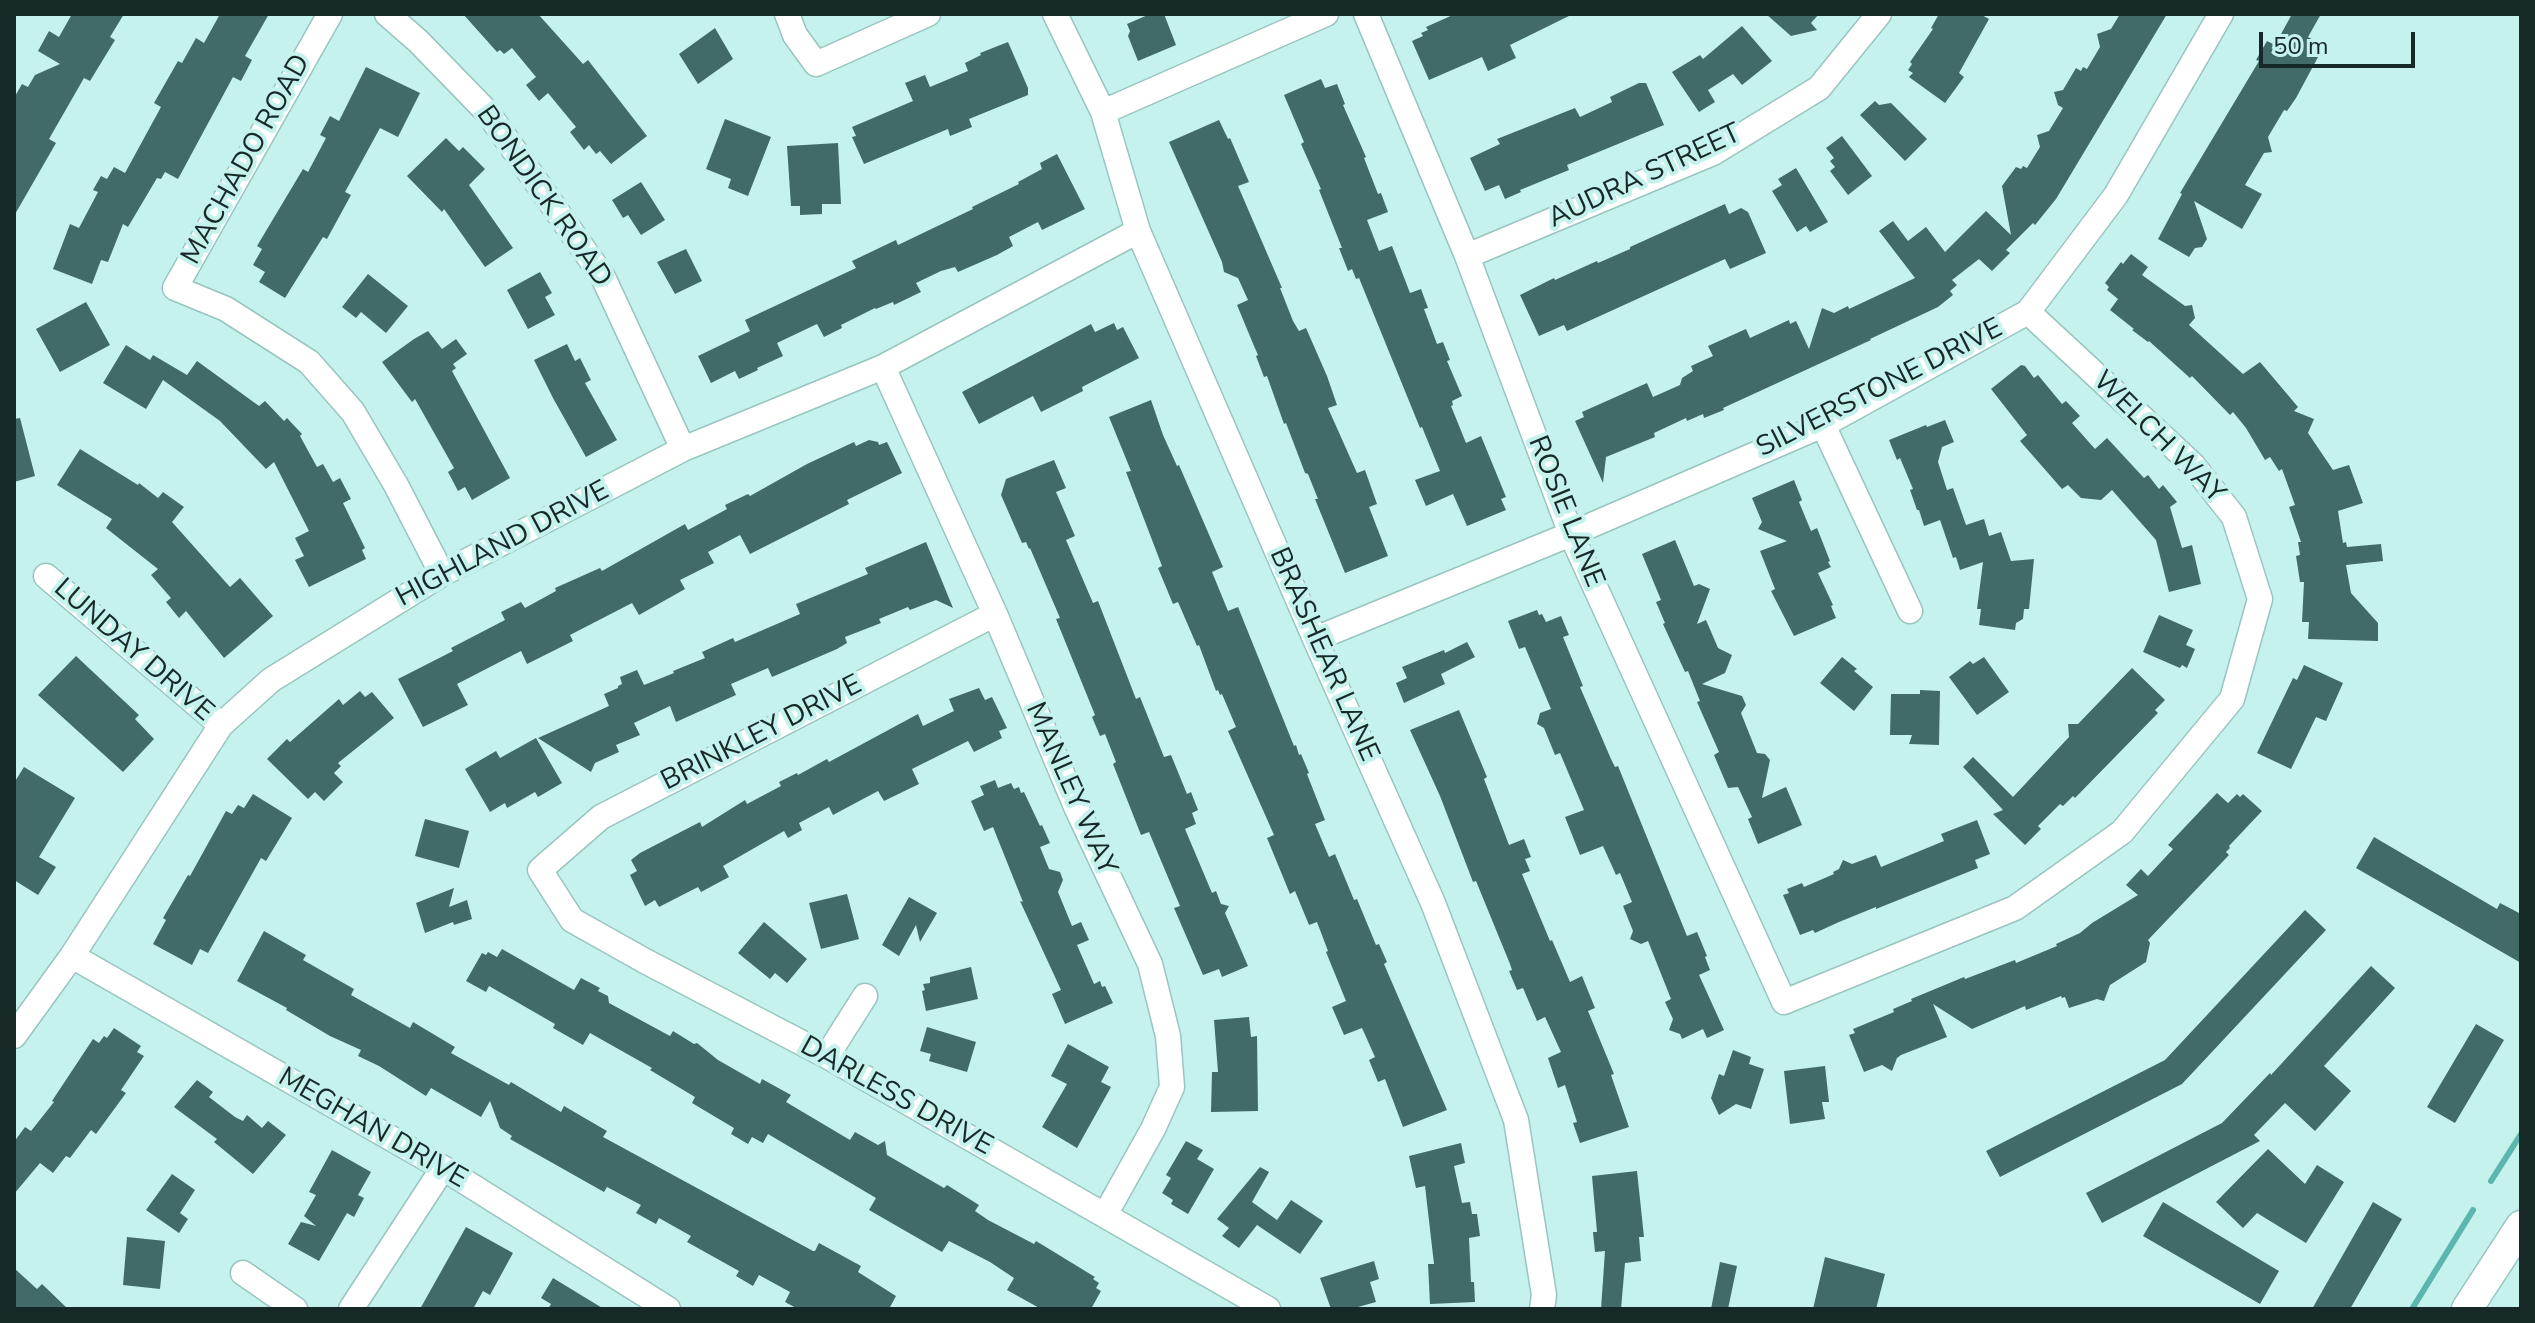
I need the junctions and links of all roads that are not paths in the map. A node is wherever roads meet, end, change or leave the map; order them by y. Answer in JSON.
{"nodes":[{"id":1,"x":330,"y":14,"type":"edge"},
{"id":2,"x":387,"y":14,"type":"edge"},
{"id":3,"x":787,"y":14,"type":"edge"},
{"id":4,"x":928,"y":14,"type":"edge"},
{"id":5,"x":1055,"y":14,"type":"edge"},
{"id":6,"x":1326,"y":14,"type":"edge"},
{"id":7,"x":1366,"y":14,"type":"edge"},
{"id":8,"x":1879,"y":14,"type":"edge"},
{"id":9,"x":2221,"y":14,"type":"edge"},
{"id":10,"x":1103,"y":112,"type":"junction"},
{"id":11,"x":1138,"y":231,"type":"junction"},
{"id":12,"x":1467,"y":256,"type":"junction"},
{"id":13,"x":2028,"y":312,"type":"junction"},
{"id":14,"x":883,"y":367,"type":"junction"},
{"id":15,"x":1823,"y":425,"type":"junction"},
{"id":16,"x":683,"y":449,"type":"junction"},
{"id":17,"x":1571,"y":534,"type":"junction"},
{"id":18,"x":442,"y":574,"type":"junction"},
{"id":19,"x":46,"y":576,"type":"dead end"},
{"id":20,"x":1910,"y":611,"type":"dead end"},
{"id":21,"x":995,"y":614,"type":"junction"},
{"id":22,"x":1315,"y":639,"type":"junction"},
{"id":23,"x":221,"y":725,"type":"junction"},
{"id":24,"x":540,"y":870,"type":"joint"},
{"id":25,"x":72,"y":956,"type":"junction"},
{"id":26,"x":865,"y":996,"type":"dead end"},
{"id":27,"x":1784,"y":1002,"type":"joint"},
{"id":28,"x":14,"y":1036,"type":"edge"},
{"id":29,"x":827,"y":1056,"type":"junction"},
{"id":30,"x":443,"y":1168,"type":"junction"},
{"id":31,"x":1105,"y":1215,"type":"junction"},
{"id":32,"x":2521,"y":1226,"type":"edge"},
{"id":33,"x":243,"y":1273,"type":"dead end"},
{"id":34,"x":295,"y":1309,"type":"edge"},
{"id":35,"x":351,"y":1309,"type":"edge"},
{"id":36,"x":668,"y":1309,"type":"edge"},
{"id":37,"x":1268,"y":1309,"type":"edge"},
{"id":38,"x":1542,"y":1309,"type":"edge"},
{"id":39,"x":2467,"y":1309,"type":"edge"}],
"edges":[{"from":1,"to":18,"type":"street","name":"MACHADO ROAD"},
{"from":2,"to":16,"type":"street","name":"BONDICK ROAD"},
{"from":3,"to":4,"type":"street"},
{"from":5,"to":10,"type":"street","name":"BRASHEAR LANE"},
{"from":6,"to":10,"type":"street"},
{"from":7,"to":12,"type":"street","name":"ROSIE LANE"},
{"from":8,"to":12,"type":"street","name":"AUDRA STREET"},
{"from":9,"to":13,"type":"street","name":"SILVERSTONE DRIVE"},
{"from":10,"to":11,"type":"street","name":"BRASHEAR LANE"},
{"from":11,"to":14,"type":"street","name":"HIGHLAND DRIVE"},
{"from":11,"to":22,"type":"street","name":"BRASHEAR LANE"},
{"from":12,"to":17,"type":"street","name":"ROSIE LANE"},
{"from":13,"to":15,"type":"street","name":"SILVERSTONE DRIVE"},
{"from":13,"to":27,"type":"street","name":"WELCH WAY"},
{"from":14,"to":16,"type":"street","name":"HIGHLAND DRIVE"},
{"from":14,"to":21,"type":"street","name":"MANLEY WAY"},
{"from":15,"to":17,"type":"street","name":"SILVERSTONE DRIVE"},
{"from":15,"to":20,"type":"street"},
{"from":16,"to":18,"type":"street","name":"HIGHLAND DRIVE"},
{"from":17,"to":22,"type":"street","name":"SILVERSTONE DRIVE"},
{"from":17,"to":27,"type":"street","name":"ROSIE LANE"},
{"from":18,"to":23,"type":"street","name":"HIGHLAND DRIVE"},
{"from":19,"to":23,"type":"street","name":"LUNDAY DRIVE"},
{"from":21,"to":24,"type":"street","name":"BRINKLEY DRIVE"},
{"from":21,"to":31,"type":"street","name":"MANLEY WAY"},
{"from":22,"to":38,"type":"street","name":"BRASHEAR LANE"},
{"from":23,"to":25,"type":"street","name":"HIGHLAND DRIVE"},
{"from":24,"to":29,"type":"street","name":"DARLESS DRIVE"},
{"from":25,"to":28,"type":"street","name":"HIGHLAND DRIVE"},
{"from":25,"to":30,"type":"street","name":"MEGHAN DRIVE"},
{"from":26,"to":29,"type":"street"},
{"from":29,"to":31,"type":"street","name":"DARLESS DRIVE"},
{"from":30,"to":35,"type":"street"},
{"from":30,"to":36,"type":"street","name":"MEGHAN DRIVE"},
{"from":31,"to":37,"type":"street","name":"DARLESS DRIVE"},
{"from":32,"to":39,"type":"main road"},
{"from":33,"to":34,"type":"street"}]}
